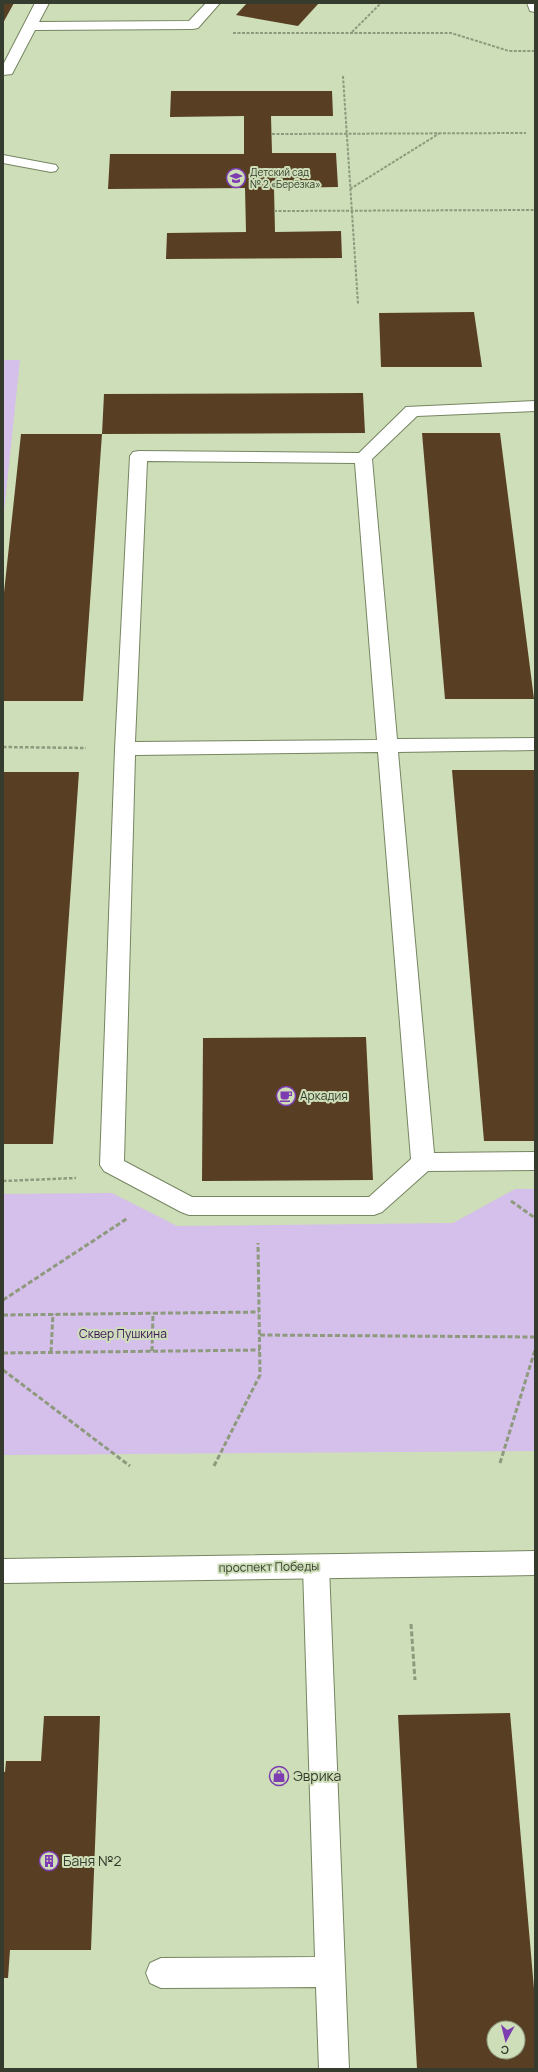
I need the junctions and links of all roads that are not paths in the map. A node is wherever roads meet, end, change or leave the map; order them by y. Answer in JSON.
{"nodes":[{"id":1,"x":42,"y":3,"type":"edge"},
{"id":2,"x":213,"y":3,"type":"edge"},
{"id":3,"x":534,"y":3,"type":"edge"},
{"id":4,"x":535,"y":8,"type":"edge"},
{"id":5,"x":30,"y":26,"type":"junction"},
{"id":6,"x":3,"y":71,"type":"edge"},
{"id":7,"x":3,"y":160,"type":"edge"},
{"id":8,"x":51,"y":168,"type":"dead end"},
{"id":9,"x":535,"y":406,"type":"edge"},
{"id":10,"x":362,"y":458,"type":"junction"},
{"id":11,"x":535,"y":744,"type":"edge"},
{"id":12,"x":386,"y":746,"type":"junction"},
{"id":13,"x":125,"y":749,"type":"junction"},
{"id":14,"x":535,"y":1161,"type":"edge"},
{"id":15,"x":423,"y":1162,"type":"junction"},
{"id":16,"x":535,"y":1563,"type":"edge"},
{"id":17,"x":316,"y":1567,"type":"junction"},
{"id":18,"x":3,"y":1571,"type":"edge"},
{"id":19,"x":330,"y":1972,"type":"junction"},
{"id":20,"x":160,"y":1974,"type":"dead end"},
{"id":21,"x":334,"y":2069,"type":"edge"}],
"edges":[{"from":1,"to":5,"type":"main road"},
{"from":2,"to":5,"type":"main road"},
{"from":3,"to":4,"type":"main road"},
{"from":5,"to":6,"type":"main road"},
{"from":7,"to":8,"type":"main road"},
{"from":9,"to":10,"type":"main road"},
{"from":10,"to":12,"type":"main road"},
{"from":10,"to":13,"type":"main road"},
{"from":11,"to":12,"type":"main road"},
{"from":12,"to":13,"type":"main road"},
{"from":12,"to":15,"type":"main road"},
{"from":13,"to":15,"type":"main road"},
{"from":14,"to":15,"type":"main road"},
{"from":16,"to":17,"type":"main road","name":"проспект Победы"},
{"from":17,"to":18,"type":"main road","name":"проспект Победы"},
{"from":17,"to":19,"type":"main road"},
{"from":19,"to":20,"type":"main road"},
{"from":19,"to":21,"type":"main road"}]}
